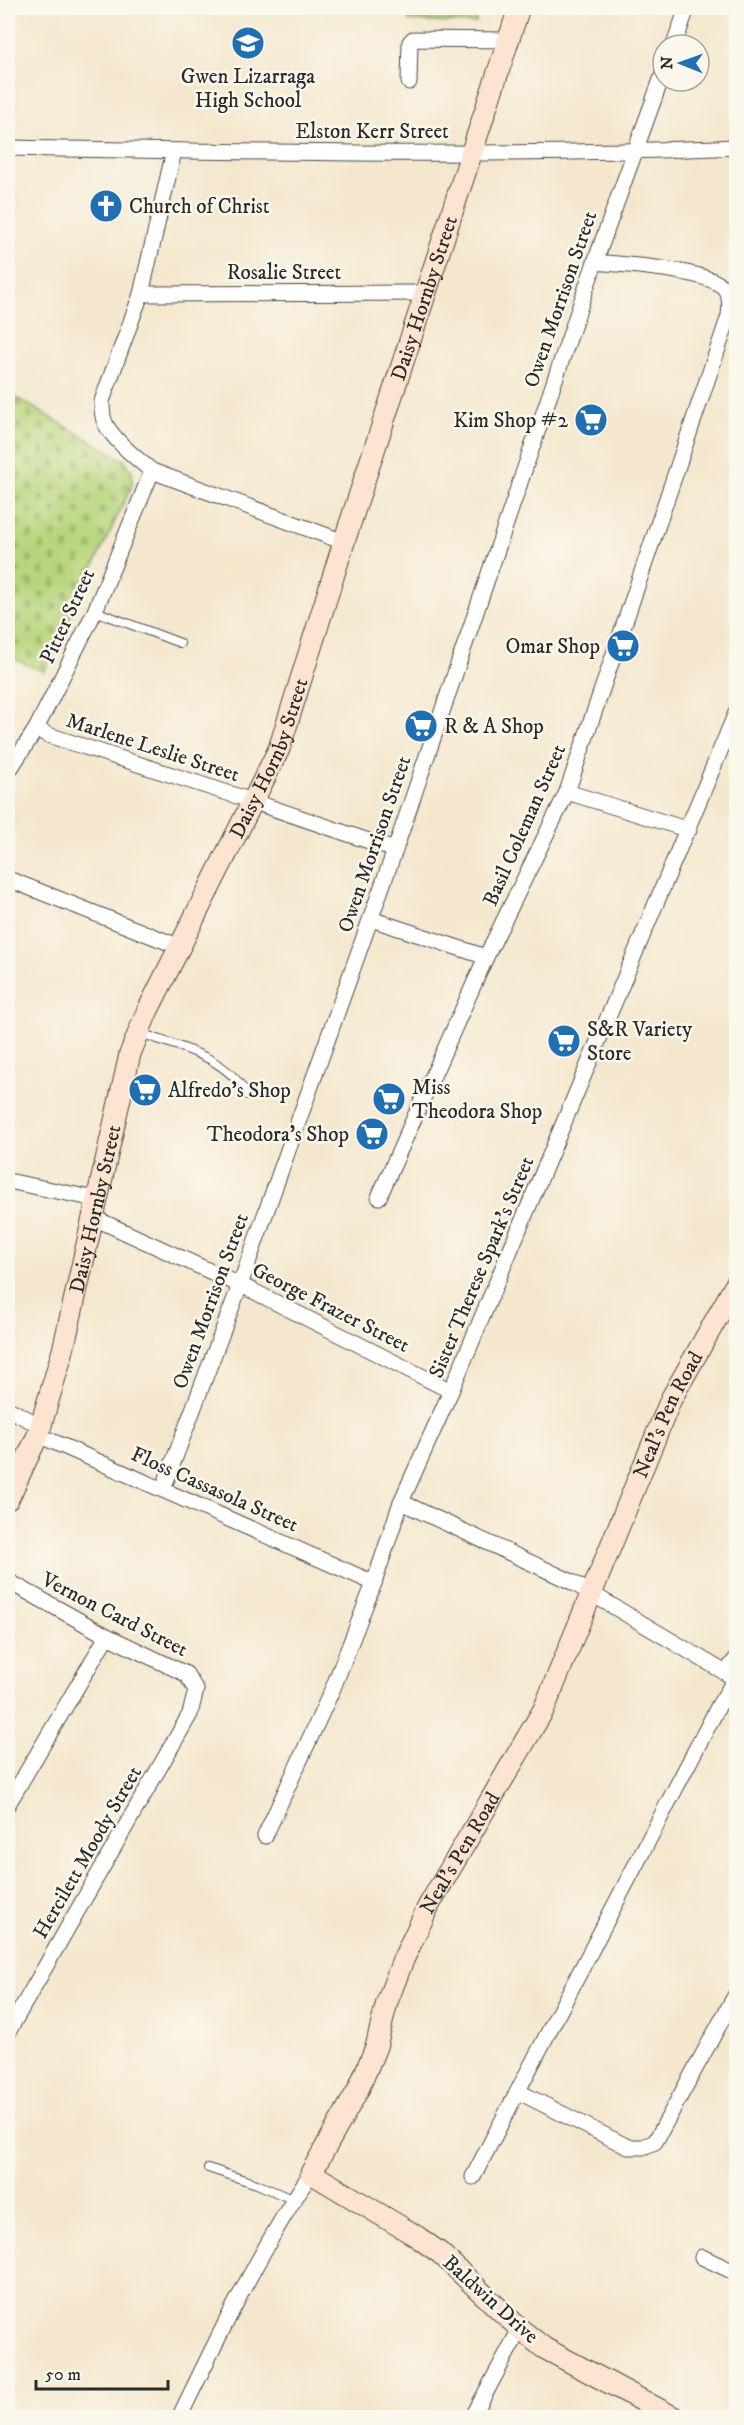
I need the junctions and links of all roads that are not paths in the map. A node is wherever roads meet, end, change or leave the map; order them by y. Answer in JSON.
{"nodes":[{"id":1,"x":519,"y":8,"type":"edge"},
{"id":2,"x":687,"y":8,"type":"edge"},
{"id":3,"x":678,"y":33,"type":"edge"},
{"id":4,"x":508,"y":40,"type":"junction"},
{"id":5,"x":409,"y":82,"type":"dead end"},
{"id":6,"x":656,"y":93,"type":"edge"},
{"id":7,"x":736,"y":147,"type":"edge"},
{"id":8,"x":8,"y":148,"type":"edge"},
{"id":9,"x":174,"y":151,"type":"junction"},
{"id":10,"x":635,"y":152,"type":"junction"},
{"id":11,"x":472,"y":153,"type":"junction"},
{"id":12,"x":8,"y":196,"type":"edge"},
{"id":13,"x":595,"y":262,"type":"junction"},
{"id":14,"x":427,"y":293,"type":"junction"},
{"id":15,"x":141,"y":294,"type":"junction"},
{"id":16,"x":152,"y":471,"type":"junction"},
{"id":17,"x":344,"y":542,"type":"junction"},
{"id":18,"x":95,"y":611,"type":"junction"},
{"id":19,"x":180,"y":643,"type":"dead end"},
{"id":20,"x":736,"y":713,"type":"edge"},
{"id":21,"x":36,"y":729,"type":"junction"},
{"id":22,"x":8,"y":772,"type":"edge"},
{"id":23,"x":567,"y":792,"type":"junction"},
{"id":24,"x":254,"y":802,"type":"junction"},
{"id":25,"x":689,"y":830,"type":"junction"},
{"id":26,"x":395,"y":850,"type":"junction"},
{"id":27,"x":8,"y":879,"type":"edge"},
{"id":28,"x":370,"y":919,"type":"junction"},
{"id":29,"x":180,"y":947,"type":"junction"},
{"id":30,"x":486,"y":957,"type":"junction"},
{"id":31,"x":138,"y":1032,"type":"junction"},
{"id":32,"x":247,"y":1095,"type":"dead end"},
{"id":33,"x":8,"y":1181,"type":"edge"},
{"id":34,"x":380,"y":1197,"type":"dead end"},
{"id":35,"x":94,"y":1208,"type":"junction"},
{"id":36,"x":736,"y":1284,"type":"edge"},
{"id":37,"x":240,"y":1285,"type":"junction"},
{"id":38,"x":451,"y":1391,"type":"junction"},
{"id":39,"x":8,"y":1409,"type":"edge"},
{"id":40,"x":40,"y":1430,"type":"junction"},
{"id":41,"x":163,"y":1489,"type":"junction"},
{"id":42,"x":8,"y":1499,"type":"edge"},
{"id":43,"x":401,"y":1502,"type":"junction"},
{"id":44,"x":8,"y":1581,"type":"edge"},
{"id":45,"x":374,"y":1583,"type":"junction"},
{"id":46,"x":592,"y":1593,"type":"junction"},
{"id":47,"x":107,"y":1636,"type":"junction"},
{"id":48,"x":736,"y":1659,"type":"edge"},
{"id":49,"x":733,"y":1676,"type":"edge"},
{"id":50,"x":196,"y":1690,"type":"joint"},
{"id":51,"x":8,"y":1804,"type":"edge"},
{"id":52,"x":265,"y":1836,"type":"dead end"},
{"id":53,"x":736,"y":1994,"type":"edge"},
{"id":54,"x":8,"y":2032,"type":"edge"},
{"id":55,"x":519,"y":2092,"type":"junction"},
{"id":56,"x":208,"y":2168,"type":"dead end"},
{"id":57,"x":312,"y":2173,"type":"junction"},
{"id":58,"x":473,"y":2177,"type":"dead end"},
{"id":59,"x":294,"y":2200,"type":"junction"},
{"id":60,"x":702,"y":2257,"type":"dead end"},
{"id":61,"x":736,"y":2273,"type":"edge"},
{"id":62,"x":520,"y":2329,"type":"junction"},
{"id":63,"x":667,"y":2416,"type":"edge"},
{"id":64,"x":179,"y":2418,"type":"edge"},
{"id":65,"x":472,"y":2418,"type":"edge"}],
"edges":[{"from":1,"to":4,"type":"street","name":"Daisy Hornby Street"},
{"from":2,"to":3,"type":"street"},
{"from":4,"to":5,"type":"street"},
{"from":4,"to":11,"type":"street","name":"Daisy Hornby Street"},
{"from":6,"to":10,"type":"street","name":"Owen Morrison Street"},
{"from":7,"to":10,"type":"street","name":"Elston Kerr Street"},
{"from":8,"to":9,"type":"street","name":"Elston Kerr Street"},
{"from":8,"to":12,"type":"lane"},
{"from":9,"to":11,"type":"street","name":"Elston Kerr Street"},
{"from":9,"to":15,"type":"street"},
{"from":10,"to":11,"type":"street","name":"Elston Kerr Street"},
{"from":10,"to":13,"type":"street","name":"Owen Morrison Street"},
{"from":11,"to":14,"type":"street","name":"Daisy Hornby Street"},
{"from":13,"to":23,"type":"street","name":"Basil Coleman Street"},
{"from":13,"to":26,"type":"street","name":"Owen Morrison Street"},
{"from":14,"to":15,"type":"street","name":"Rosalie Street"},
{"from":14,"to":17,"type":"street","name":"Daisy Hornby Street"},
{"from":15,"to":16,"type":"street"},
{"from":16,"to":17,"type":"street"},
{"from":16,"to":18,"type":"street","name":"Pitter Street"},
{"from":17,"to":24,"type":"street","name":"Daisy Hornby Street"},
{"from":18,"to":19,"type":"lane"},
{"from":18,"to":21,"type":"street","name":"Pitter Street"},
{"from":20,"to":25,"type":"street","name":"Sister Therese Spark's Street"},
{"from":21,"to":22,"type":"street","name":"Pitter Street"},
{"from":21,"to":24,"type":"street","name":"Marlene Leslie Street"},
{"from":23,"to":25,"type":"street"},
{"from":23,"to":30,"type":"street","name":"Basil Coleman Street"},
{"from":24,"to":26,"type":"street","name":"Marlene Leslie Street"},
{"from":24,"to":29,"type":"street","name":"Daisy Hornby Street"},
{"from":25,"to":38,"type":"street","name":"Sister Therese Spark's Street"},
{"from":26,"to":28,"type":"street","name":"Owen Morrison Street"},
{"from":27,"to":29,"type":"street"},
{"from":28,"to":30,"type":"street"},
{"from":28,"to":37,"type":"street","name":"Owen Morrison Street"},
{"from":29,"to":31,"type":"street","name":"Daisy Hornby Street"},
{"from":30,"to":34,"type":"street","name":"Basil Coleman Street"},
{"from":31,"to":32,"type":"lane"},
{"from":31,"to":35,"type":"street","name":"Daisy Hornby Street"},
{"from":33,"to":35,"type":"street","name":"George Frazer Street"},
{"from":35,"to":37,"type":"street","name":"George Frazer Street"},
{"from":35,"to":40,"type":"street","name":"Daisy Hornby Street"},
{"from":36,"to":46,"type":"street","name":"Neal's Pen Road"},
{"from":37,"to":38,"type":"street","name":"George Frazer Street"},
{"from":37,"to":41,"type":"street","name":"Owen Morrison Street"},
{"from":38,"to":43,"type":"street","name":"Sister Therese Spark's Street"},
{"from":39,"to":40,"type":"street","name":"Floss Cassasola Street"},
{"from":40,"to":41,"type":"street","name":"Floss Cassasola Street"},
{"from":40,"to":42,"type":"street","name":"Daisy Hornby Street"},
{"from":41,"to":45,"type":"street","name":"Floss Cassasola Street"},
{"from":43,"to":45,"type":"street","name":"Sister Therese Spark's Street"},
{"from":43,"to":46,"type":"street"},
{"from":44,"to":47,"type":"street","name":"Vernon Card Street"},
{"from":45,"to":52,"type":"street","name":"Sister Therese Spark's Street"},
{"from":46,"to":49,"type":"street"},
{"from":46,"to":57,"type":"street","name":"Neal's Pen Road"},
{"from":47,"to":50,"type":"street","name":"Vernon Card Street"},
{"from":47,"to":51,"type":"street"},
{"from":48,"to":49,"type":"street"},
{"from":49,"to":55,"type":"street"},
{"from":50,"to":54,"type":"street","name":"Hercilett Moody Street"},
{"from":53,"to":55,"type":"street"},
{"from":55,"to":58,"type":"street"},
{"from":56,"to":59,"type":"lane"},
{"from":57,"to":59,"type":"street","name":"Neal's Pen Road"},
{"from":57,"to":62,"type":"street","name":"Baldwin Drive"},
{"from":59,"to":64,"type":"street","name":"Neal's Pen Road"},
{"from":60,"to":61,"type":"street"},
{"from":62,"to":63,"type":"street","name":"Baldwin Drive"},
{"from":62,"to":65,"type":"street"}]}
